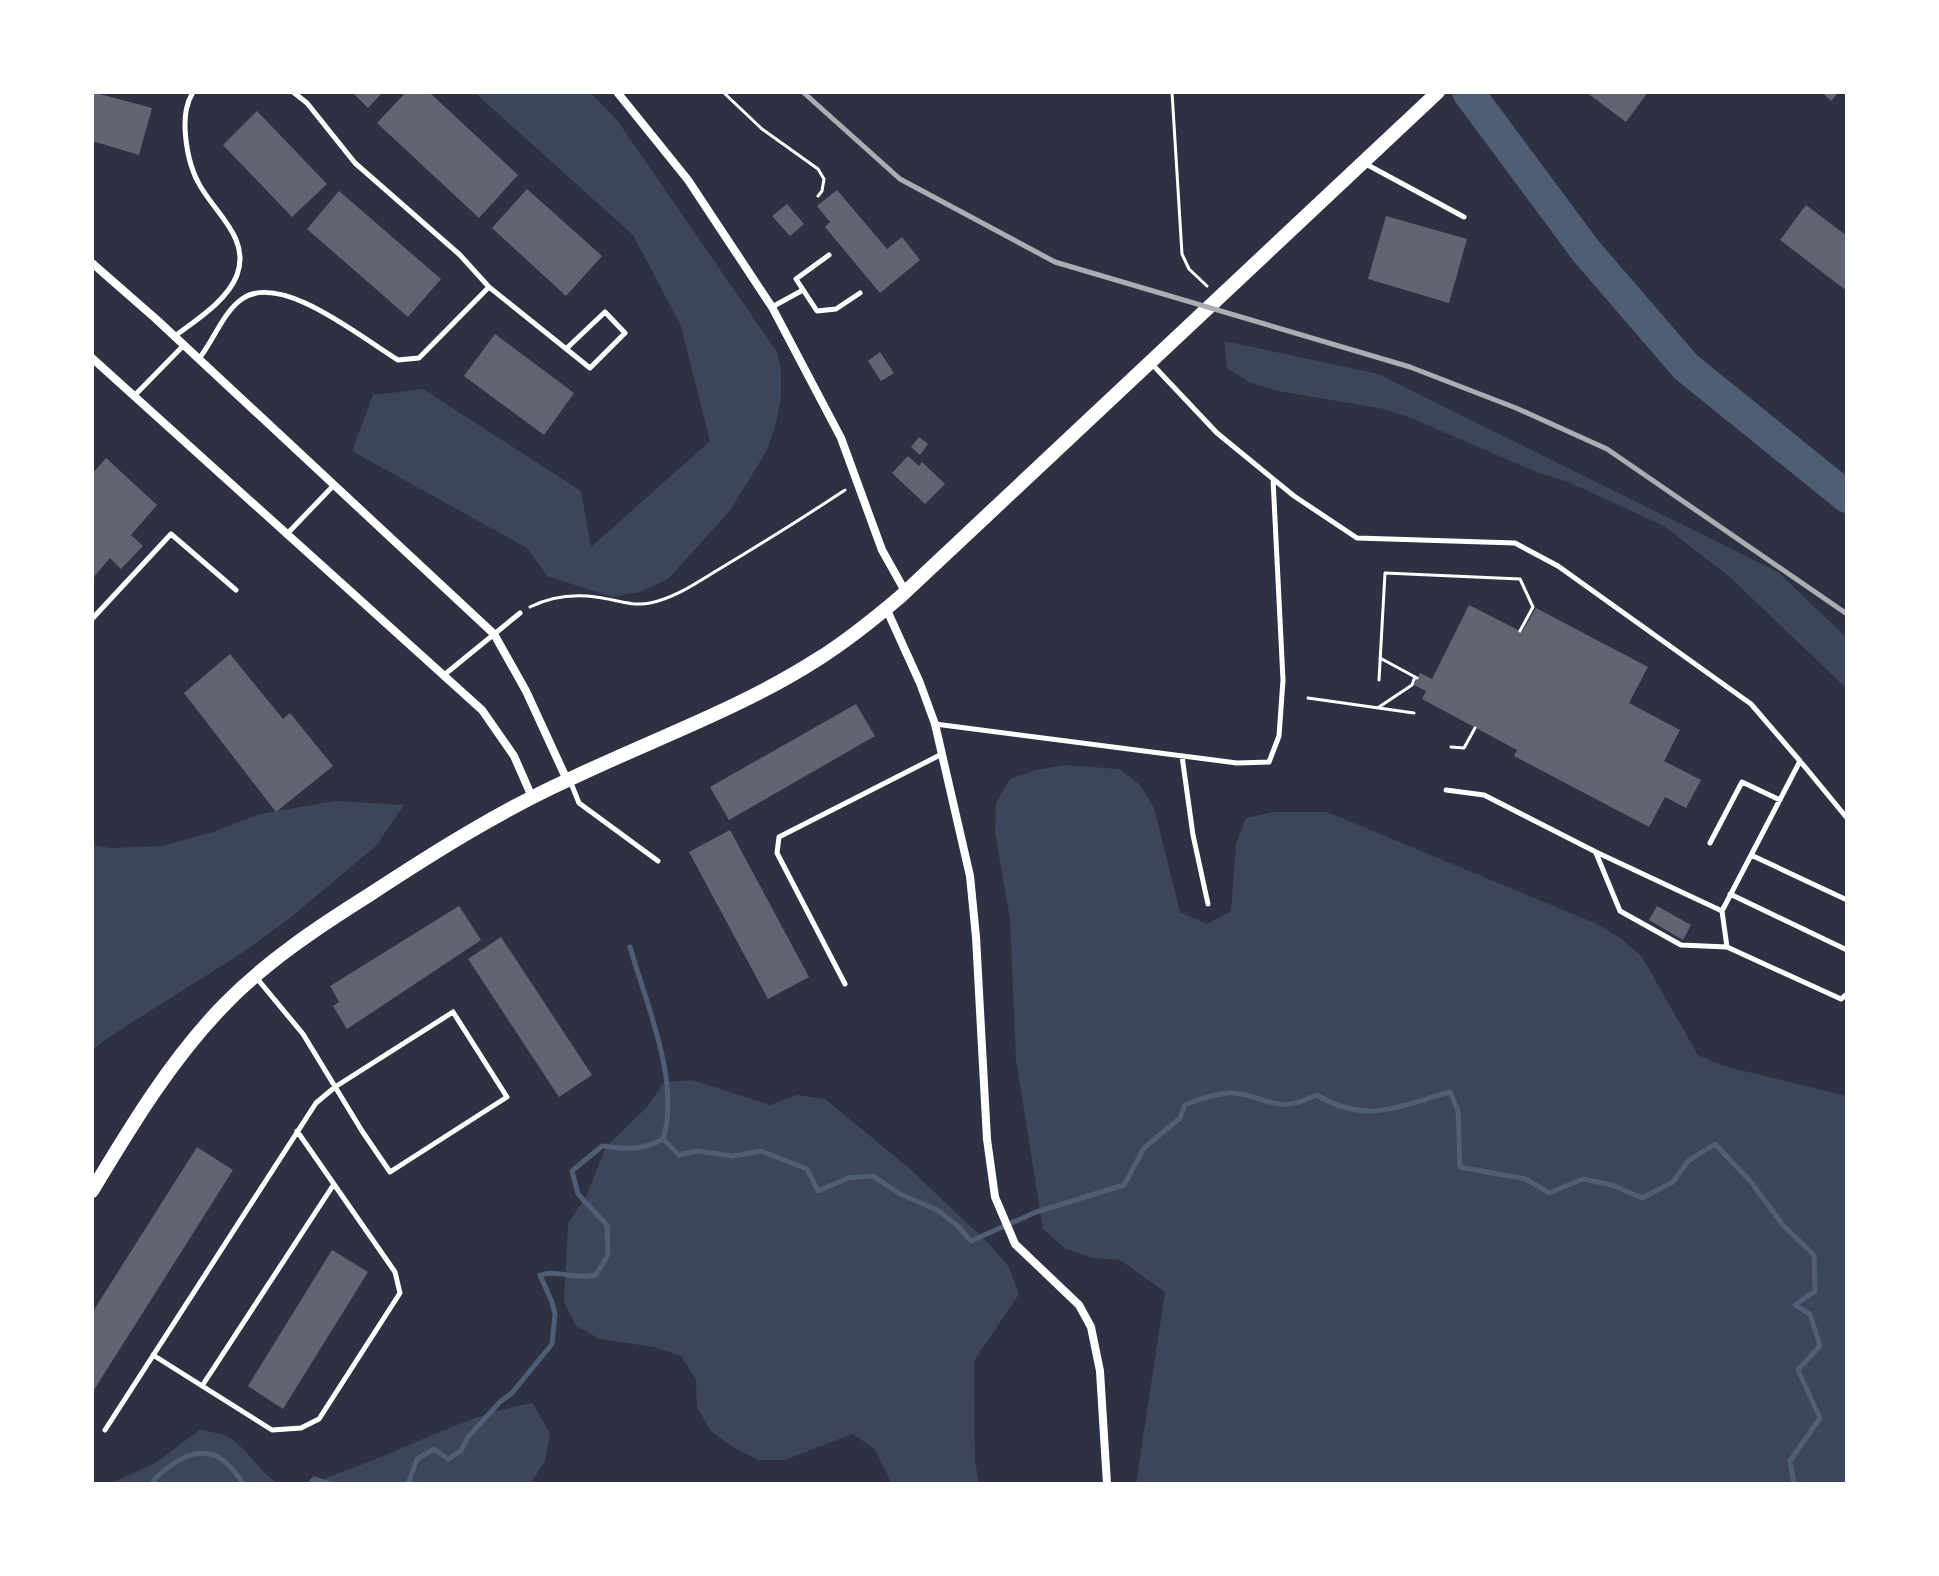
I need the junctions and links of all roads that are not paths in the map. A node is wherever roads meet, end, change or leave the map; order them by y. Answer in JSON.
{"nodes":[{"id":1,"x":192,"y":92,"type":"edge"},
{"id":2,"x":293,"y":92,"type":"edge"},
{"id":3,"x":617,"y":92,"type":"edge"},
{"id":4,"x":1438,"y":92,"type":"edge"},
{"id":5,"x":1363,"y":163,"type":"junction"},
{"id":6,"x":1464,"y":217,"type":"dead end"},
{"id":7,"x":829,"y":255,"type":"dead end"},
{"id":8,"x":92,"y":263,"type":"edge"},
{"id":9,"x":489,"y":287,"type":"junction"},
{"id":10,"x":803,"y":290,"type":"junction"},
{"id":11,"x":860,"y":293,"type":"dead end"},
{"id":12,"x":772,"y":307,"type":"junction"},
{"id":13,"x":175,"y":336,"type":"junction"},
{"id":14,"x":183,"y":346,"type":"junction"},
{"id":15,"x":567,"y":348,"type":"junction"},
{"id":16,"x":92,"y":358,"type":"edge"},
{"id":17,"x":198,"y":360,"type":"junction"},
{"id":18,"x":1149,"y":362,"type":"junction"},
{"id":19,"x":135,"y":395,"type":"junction"},
{"id":20,"x":1273,"y":479,"type":"junction"},
{"id":21,"x":334,"y":485,"type":"junction"},
{"id":22,"x":286,"y":535,"type":"junction"},
{"id":23,"x":236,"y":590,"type":"dead end"},
{"id":24,"x":905,"y":591,"type":"junction"},
{"id":25,"x":886,"y":608,"type":"junction"},
{"id":26,"x":520,"y":613,"type":"road end"},
{"id":27,"x":92,"y":619,"type":"edge"},
{"id":28,"x":494,"y":634,"type":"junction"},
{"id":29,"x":444,"y":675,"type":"junction"},
{"id":30,"x":935,"y":724,"type":"junction"},
{"id":31,"x":943,"y":753,"type":"junction"},
{"id":32,"x":1182,"y":756,"type":"junction"},
{"id":33,"x":1800,"y":761,"type":"junction"},
{"id":34,"x":568,"y":780,"type":"junction"},
{"id":35,"x":1446,"y":790,"type":"dead end"},
{"id":36,"x":532,"y":797,"type":"junction"},
{"id":37,"x":1780,"y":800,"type":"junction"},
{"id":38,"x":1847,"y":818,"type":"edge"},
{"id":39,"x":1710,"y":843,"type":"dead end"},
{"id":40,"x":1596,"y":852,"type":"junction"},
{"id":41,"x":1751,"y":855,"type":"junction"},
{"id":42,"x":658,"y":861,"type":"dead end"},
{"id":43,"x":1730,"y":894,"type":"junction"},
{"id":44,"x":1847,"y":900,"type":"edge"},
{"id":45,"x":1208,"y":904,"type":"dead end"},
{"id":46,"x":1722,"y":911,"type":"junction"},
{"id":47,"x":1727,"y":947,"type":"junction"},
{"id":48,"x":1847,"y":950,"type":"edge"},
{"id":49,"x":254,"y":976,"type":"junction"},
{"id":50,"x":845,"y":984,"type":"dead end"},
{"id":51,"x":1847,"y":994,"type":"edge"},
{"id":52,"x":335,"y":1087,"type":"junction"},
{"id":53,"x":297,"y":1131,"type":"junction"},
{"id":54,"x":334,"y":1184,"type":"junction"},
{"id":55,"x":92,"y":1191,"type":"edge"},
{"id":56,"x":153,"y":1355,"type":"junction"},
{"id":57,"x":202,"y":1386,"type":"junction"},
{"id":58,"x":105,"y":1430,"type":"dead end"},
{"id":59,"x":1107,"y":1484,"type":"edge"}],
"edges":[{"from":1,"to":13,"type":"lane"},
{"from":2,"to":9,"type":"lane"},
{"from":3,"to":12,"type":"street"},
{"from":4,"to":5,"type":"main road"},
{"from":5,"to":6,"type":"lane"},
{"from":5,"to":18,"type":"main road"},
{"from":7,"to":10,"type":"lane"},
{"from":8,"to":13,"type":"street"},
{"from":9,"to":15,"type":"lane"},
{"from":9,"to":17,"type":"lane"},
{"from":10,"to":11,"type":"lane"},
{"from":10,"to":12,"type":"lane"},
{"from":12,"to":24,"type":"street"},
{"from":13,"to":14,"type":"street"},
{"from":14,"to":17,"type":"street"},
{"from":14,"to":19,"type":"lane"},
{"from":15,"to":15,"type":"lane"},
{"from":16,"to":19,"type":"street"},
{"from":17,"to":21,"type":"street"},
{"from":18,"to":20,"type":"lane"},
{"from":18,"to":24,"type":"main road"},
{"from":19,"to":22,"type":"street"},
{"from":20,"to":32,"type":"lane"},
{"from":20,"to":33,"type":"lane"},
{"from":21,"to":22,"type":"lane"},
{"from":21,"to":28,"type":"street"},
{"from":22,"to":29,"type":"street"},
{"from":23,"to":27,"type":"lane"},
{"from":24,"to":25,"type":"main road"},
{"from":25,"to":30,"type":"street"},
{"from":25,"to":34,"type":"main road"},
{"from":26,"to":28,"type":"lane"},
{"from":28,"to":29,"type":"lane"},
{"from":28,"to":34,"type":"street"},
{"from":29,"to":36,"type":"street"},
{"from":30,"to":31,"type":"street"},
{"from":30,"to":32,"type":"lane"},
{"from":31,"to":50,"type":"lane"},
{"from":31,"to":59,"type":"street"},
{"from":32,"to":45,"type":"lane"},
{"from":33,"to":37,"type":"lane"},
{"from":33,"to":38,"type":"lane"},
{"from":34,"to":36,"type":"main road"},
{"from":34,"to":42,"type":"lane"},
{"from":35,"to":40,"type":"lane"},
{"from":36,"to":49,"type":"main road"},
{"from":37,"to":39,"type":"lane"},
{"from":37,"to":41,"type":"lane"},
{"from":40,"to":46,"type":"lane"},
{"from":40,"to":47,"type":"lane"},
{"from":41,"to":43,"type":"lane"},
{"from":41,"to":44,"type":"lane"},
{"from":43,"to":46,"type":"lane"},
{"from":43,"to":48,"type":"lane"},
{"from":46,"to":47,"type":"lane"},
{"from":47,"to":51,"type":"lane"},
{"from":49,"to":52,"type":"lane"},
{"from":49,"to":55,"type":"main road"},
{"from":52,"to":52,"type":"lane"},
{"from":52,"to":53,"type":"lane"},
{"from":53,"to":54,"type":"lane"},
{"from":53,"to":56,"type":"lane"},
{"from":54,"to":57,"type":"lane"},
{"from":54,"to":57,"type":"lane"},
{"from":56,"to":57,"type":"lane"},
{"from":56,"to":58,"type":"lane"}]}
